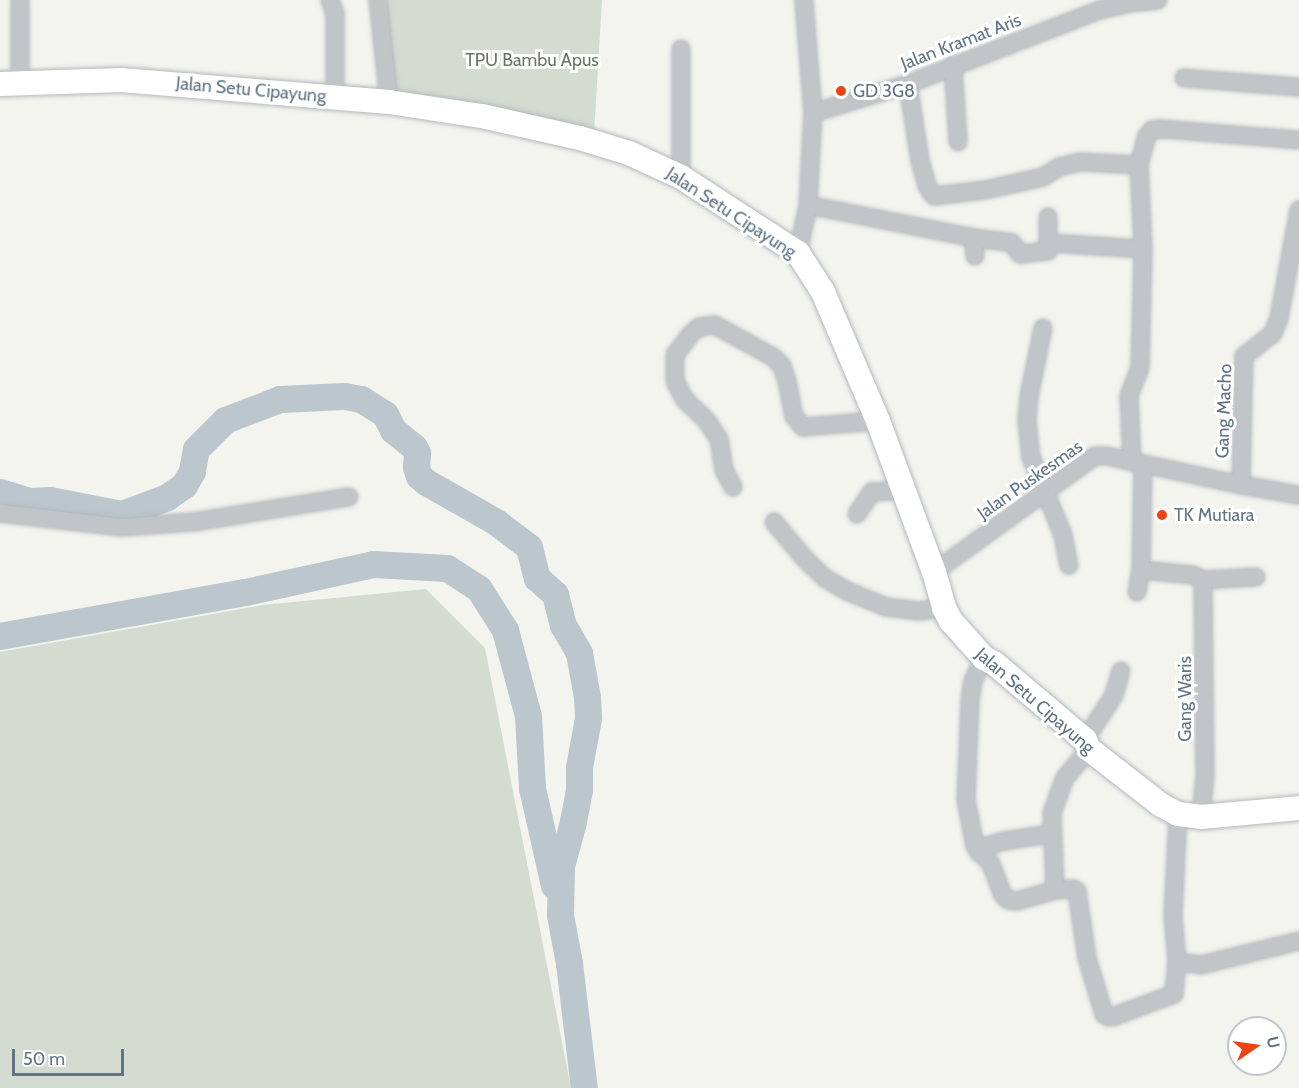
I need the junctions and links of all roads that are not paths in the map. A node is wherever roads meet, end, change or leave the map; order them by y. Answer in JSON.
{"nodes":[{"id":1,"x":20,"y":0,"type":"edge"},
{"id":2,"x":330,"y":0,"type":"edge"},
{"id":3,"x":378,"y":0,"type":"edge"},
{"id":4,"x":804,"y":0,"type":"edge"},
{"id":5,"x":1158,"y":0,"type":"edge"},
{"id":6,"x":1130,"y":1,"type":"edge"},
{"id":7,"x":681,"y":49,"type":"dead end"},
{"id":8,"x":953,"y":65,"type":"junction"},
{"id":9,"x":1184,"y":78,"type":"dead end"},
{"id":10,"x":10,"y":83,"type":"edge"},
{"id":11,"x":908,"y":84,"type":"junction"},
{"id":12,"x":1299,"y":87,"type":"edge"},
{"id":13,"x":335,"y":97,"type":"junction"},
{"id":14,"x":389,"y":102,"type":"junction"},
{"id":15,"x":813,"y":113,"type":"junction"},
{"id":16,"x":1299,"y":140,"type":"edge"},
{"id":17,"x":958,"y":142,"type":"dead end"},
{"id":18,"x":1138,"y":165,"type":"junction"},
{"id":19,"x":681,"y":177,"type":"junction"},
{"id":20,"x":808,"y":205,"type":"junction"},
{"id":21,"x":1299,"y":210,"type":"edge"},
{"id":22,"x":1048,"y":218,"type":"dead end"},
{"id":23,"x":974,"y":238,"type":"junction"},
{"id":24,"x":1050,"y":243,"type":"junction"},
{"id":25,"x":1143,"y":249,"type":"junction"},
{"id":26,"x":798,"y":253,"type":"junction"},
{"id":27,"x":975,"y":256,"type":"dead end"},
{"id":28,"x":1043,"y":328,"type":"dead end"},
{"id":29,"x":878,"y":421,"type":"junction"},
{"id":30,"x":1138,"y":463,"type":"junction"},
{"id":31,"x":1241,"y":485,"type":"junction"},
{"id":32,"x":733,"y":487,"type":"dead end"},
{"id":33,"x":905,"y":490,"type":"junction"},
{"id":34,"x":1046,"y":493,"type":"junction"},
{"id":35,"x":1299,"y":495,"type":"edge"},
{"id":36,"x":349,"y":497,"type":"dead end"},
{"id":37,"x":0,"y":513,"type":"edge"},
{"id":38,"x":857,"y":514,"type":"dead end"},
{"id":39,"x":774,"y":522,"type":"dead end"},
{"id":40,"x":1069,"y":565,"type":"dead end"},
{"id":41,"x":1141,"y":570,"type":"junction"},
{"id":42,"x":934,"y":572,"type":"junction"},
{"id":43,"x":1256,"y":577,"type":"dead end"},
{"id":44,"x":1203,"y":580,"type":"junction"},
{"id":45,"x":1137,"y":592,"type":"dead end"},
{"id":46,"x":944,"y":609,"type":"junction"},
{"id":47,"x":984,"y":658,"type":"junction"},
{"id":48,"x":1121,"y":671,"type":"dead end"},
{"id":49,"x":1087,"y":744,"type":"junction"},
{"id":50,"x":1299,"y":808,"type":"edge"},
{"id":51,"x":1190,"y":816,"type":"junction"},
{"id":52,"x":1051,"y":834,"type":"junction"},
{"id":53,"x":980,"y":853,"type":"junction"},
{"id":54,"x":1055,"y":890,"type":"junction"},
{"id":55,"x":1299,"y":941,"type":"edge"},
{"id":56,"x":1177,"y":962,"type":"junction"}],
"edges":[{"from":1,"to":10,"type":"street"},
{"from":2,"to":13,"type":"street"},
{"from":3,"to":14,"type":"street"},
{"from":4,"to":15,"type":"street"},
{"from":5,"to":6,"type":"street","name":"Jalan Kramat Aris"},
{"from":6,"to":8,"type":"street","name":"Jalan Kramat Aris"},
{"from":7,"to":19,"type":"street"},
{"from":8,"to":11,"type":"street","name":"Jalan Kramat Aris"},
{"from":8,"to":17,"type":"street"},
{"from":9,"to":12,"type":"street"},
{"from":10,"to":13,"type":"street","name":"Jalan Setu Cipayung"},
{"from":11,"to":15,"type":"street","name":"Jalan Kramat Aris"},
{"from":11,"to":18,"type":"street"},
{"from":13,"to":14,"type":"street","name":"Jalan Setu Cipayung"},
{"from":14,"to":19,"type":"street","name":"Jalan Setu Cipayung"},
{"from":15,"to":20,"type":"street"},
{"from":16,"to":18,"type":"street"},
{"from":18,"to":25,"type":"street"},
{"from":19,"to":26,"type":"street","name":"Jalan Setu Cipayung"},
{"from":20,"to":23,"type":"street"},
{"from":20,"to":26,"type":"street"},
{"from":21,"to":31,"type":"street","name":"Gang Macho"},
{"from":22,"to":24,"type":"street"},
{"from":23,"to":24,"type":"street"},
{"from":23,"to":27,"type":"street"},
{"from":24,"to":25,"type":"street"},
{"from":25,"to":30,"type":"street"},
{"from":26,"to":29,"type":"street","name":"Jalan Setu Cipayung"},
{"from":28,"to":34,"type":"street"},
{"from":29,"to":32,"type":"street"},
{"from":29,"to":33,"type":"street","name":"Jalan Setu Cipayung"},
{"from":30,"to":31,"type":"street","name":"Jalan Puskesmas"},
{"from":30,"to":34,"type":"street","name":"Jalan Puskesmas"},
{"from":30,"to":41,"type":"street"},
{"from":31,"to":35,"type":"street","name":"Jalan Puskesmas"},
{"from":33,"to":38,"type":"street"},
{"from":33,"to":42,"type":"street","name":"Jalan Setu Cipayung"},
{"from":34,"to":40,"type":"street"},
{"from":34,"to":42,"type":"street","name":"Jalan Puskesmas"},
{"from":36,"to":37,"type":"street"},
{"from":39,"to":46,"type":"street"},
{"from":41,"to":44,"type":"street"},
{"from":41,"to":45,"type":"street"},
{"from":42,"to":46,"type":"street","name":"Jalan Setu Cipayung"},
{"from":43,"to":44,"type":"street"},
{"from":44,"to":51,"type":"street","name":"Gang Waris"},
{"from":46,"to":47,"type":"street","name":"Jalan Setu Cipayung"},
{"from":47,"to":49,"type":"street","name":"Jalan Setu Cipayung"},
{"from":47,"to":53,"type":"street"},
{"from":48,"to":49,"type":"street"},
{"from":49,"to":51,"type":"street","name":"Jalan Setu Cipayung"},
{"from":49,"to":52,"type":"street"},
{"from":50,"to":51,"type":"street"},
{"from":51,"to":56,"type":"street","name":"Gang Waris"},
{"from":52,"to":53,"type":"street"},
{"from":52,"to":54,"type":"street"},
{"from":53,"to":54,"type":"street"},
{"from":54,"to":56,"type":"street","name":"Gang Waris"},
{"from":55,"to":56,"type":"street"}]}
